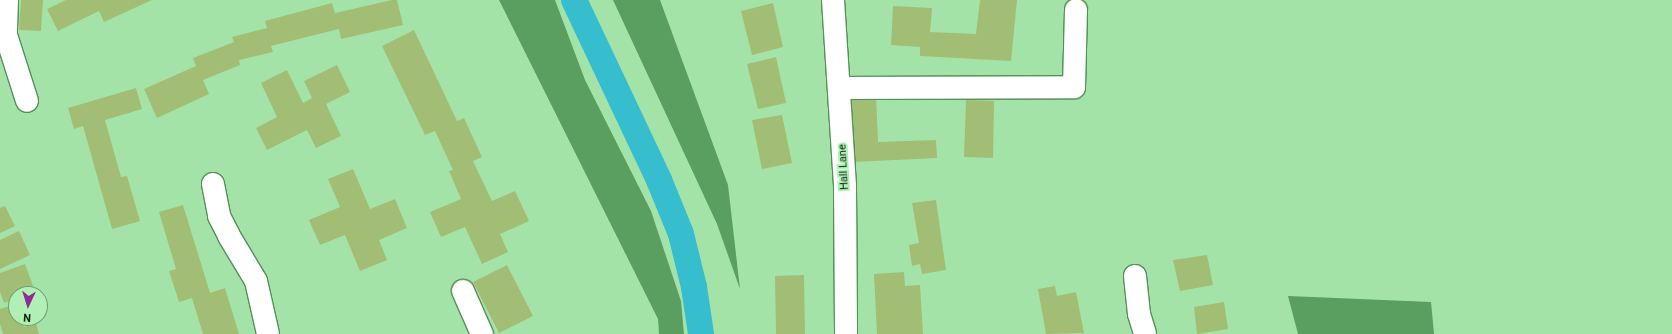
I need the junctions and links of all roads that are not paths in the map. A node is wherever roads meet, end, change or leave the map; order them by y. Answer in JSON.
{"nodes":[{"id":1,"x":7,"y":0,"type":"edge"},
{"id":2,"x":833,"y":0,"type":"edge"},
{"id":3,"x":1076,"y":10,"type":"dead end"},
{"id":4,"x":4,"y":43,"type":"edge"},
{"id":5,"x":839,"y":88,"type":"junction"},
{"id":6,"x":27,"y":101,"type":"dead end"},
{"id":7,"x":213,"y":184,"type":"dead end"},
{"id":8,"x":1135,"y":276,"type":"dead end"},
{"id":9,"x":463,"y":291,"type":"dead end"},
{"id":10,"x":1135,"y":323,"type":"edge"},
{"id":11,"x":268,"y":334,"type":"edge"},
{"id":12,"x":482,"y":334,"type":"edge"},
{"id":13,"x":846,"y":334,"type":"edge"}],
"edges":[{"from":1,"to":4,"type":"street"},
{"from":2,"to":5,"type":"street","name":"Hall Lane"},
{"from":3,"to":5,"type":"street"},
{"from":4,"to":6,"type":"street"},
{"from":5,"to":13,"type":"street","name":"Hall Lane"},
{"from":7,"to":11,"type":"street"},
{"from":8,"to":10,"type":"street"},
{"from":9,"to":12,"type":"street"}]}
